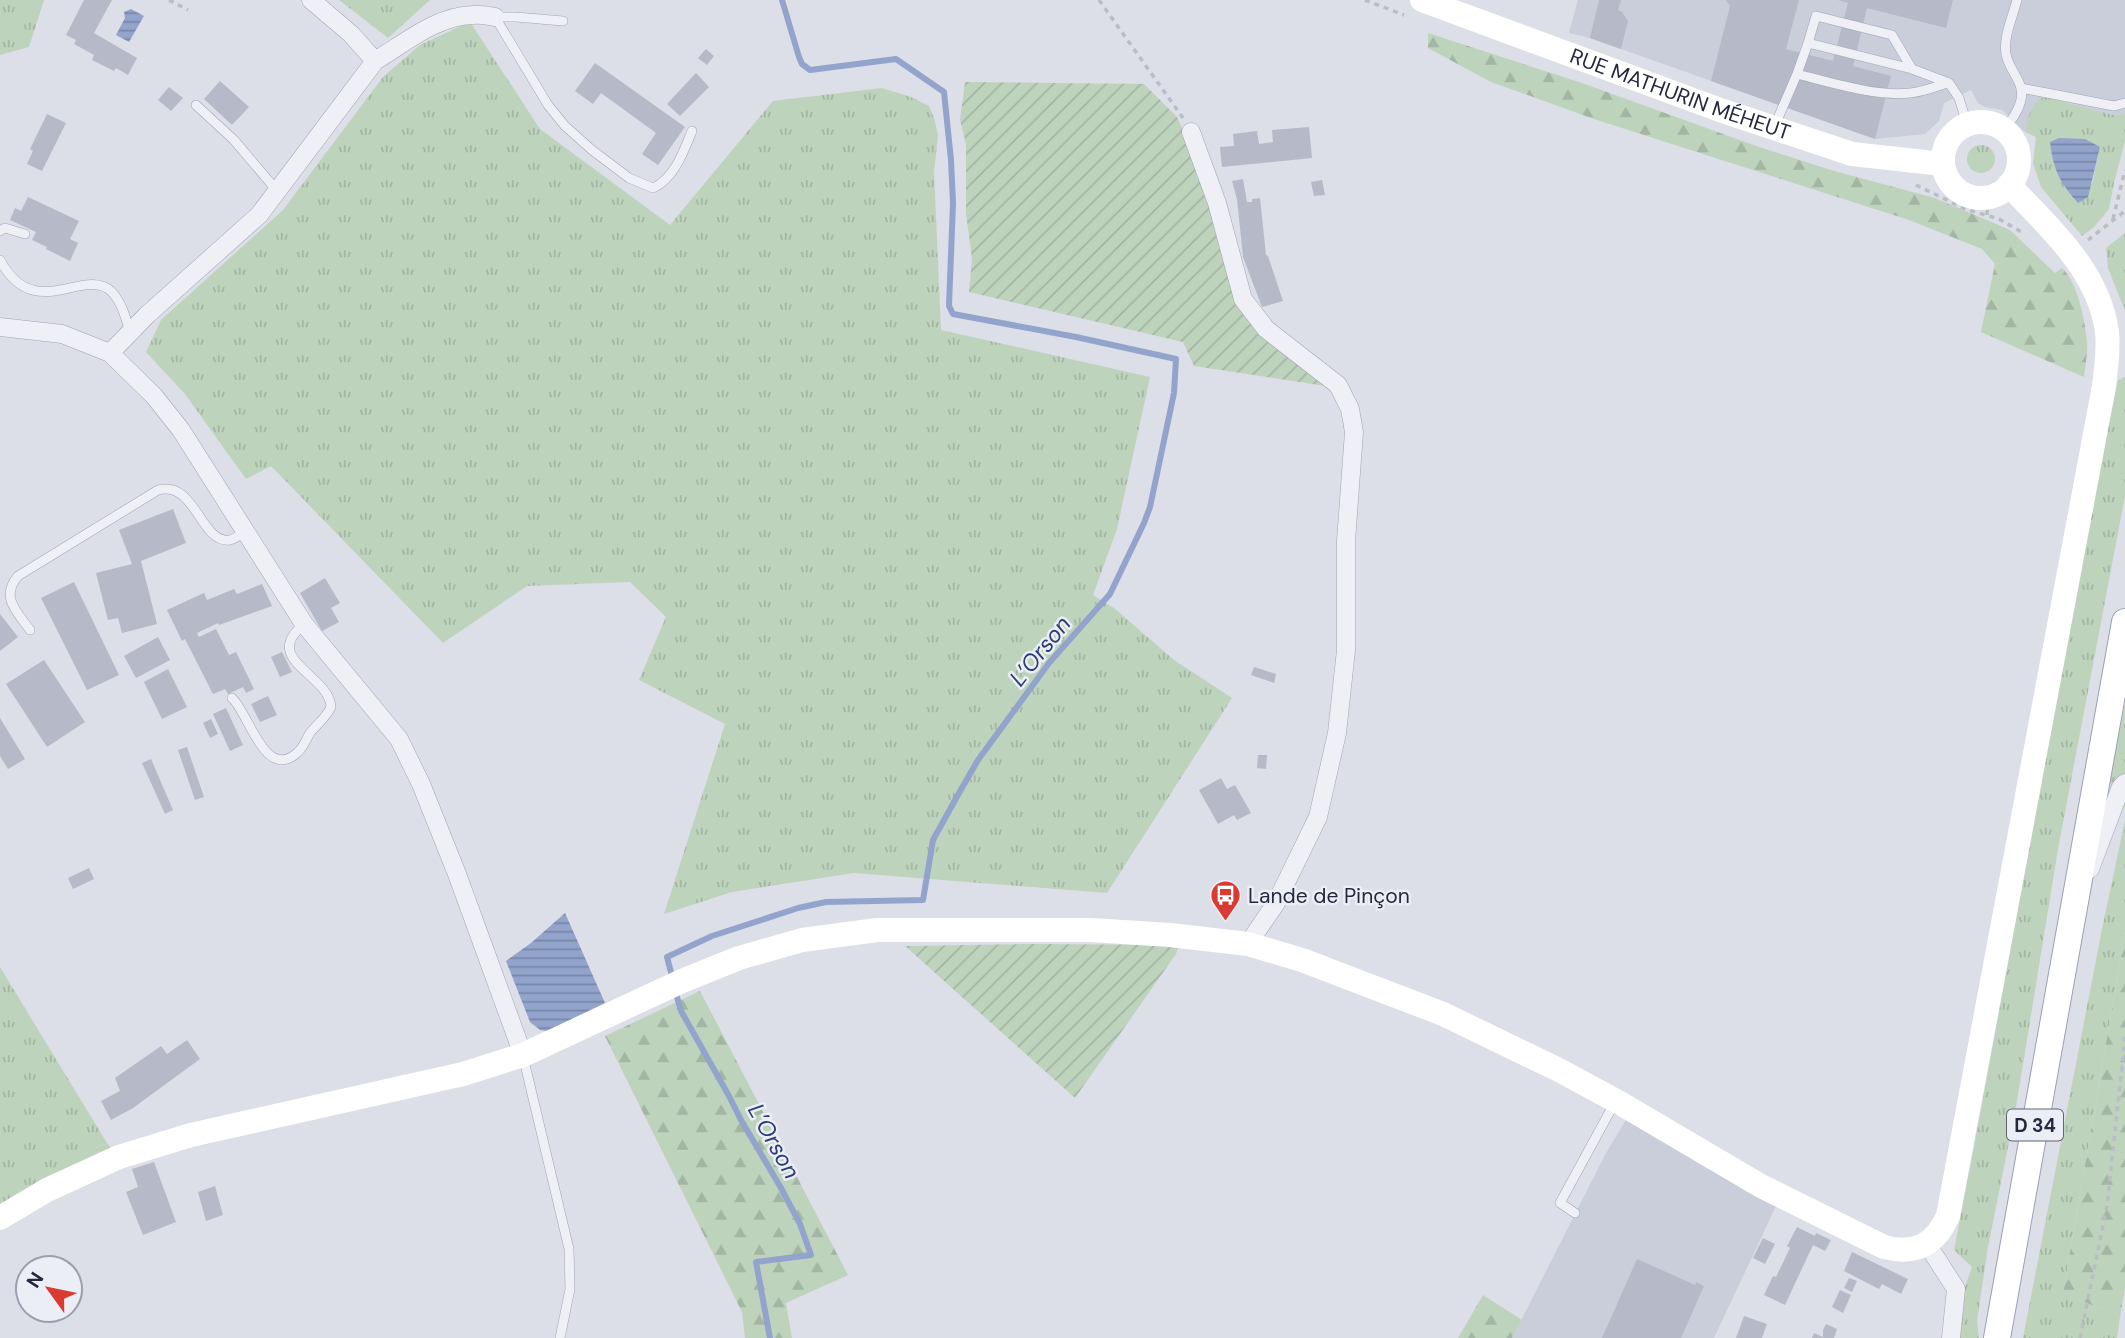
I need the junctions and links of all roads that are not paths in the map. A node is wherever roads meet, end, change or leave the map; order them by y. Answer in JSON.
{"nodes":[{"id":1,"x":311,"y":0,"type":"edge"},
{"id":2,"x":1422,"y":0,"type":"edge"},
{"id":3,"x":2017,"y":0,"type":"edge"},
{"id":4,"x":495,"y":17,"type":"junction"},
{"id":5,"x":564,"y":21,"type":"dead end"},
{"id":6,"x":1808,"y":43,"type":"junction"},
{"id":7,"x":376,"y":61,"type":"junction"},
{"id":8,"x":1912,"y":69,"type":"junction"},
{"id":9,"x":1797,"y":74,"type":"junction"},
{"id":10,"x":1949,"y":83,"type":"junction"},
{"id":11,"x":2021,"y":88,"type":"junction"},
{"id":12,"x":2125,"y":103,"type":"edge"},
{"id":13,"x":196,"y":105,"type":"dead end"},
{"id":14,"x":1967,"y":124,"type":"junction"},
{"id":15,"x":1774,"y":128,"type":"junction"},
{"id":16,"x":2003,"y":129,"type":"junction"},
{"id":17,"x":692,"y":131,"type":"dead end"},
{"id":18,"x":1191,"y":132,"type":"road end"},
{"id":19,"x":1943,"y":164,"type":"junction"},
{"id":20,"x":278,"y":192,"type":"junction"},
{"id":21,"x":1995,"y":199,"type":"junction"},
{"id":22,"x":0,"y":231,"type":"edge"},
{"id":23,"x":25,"y":234,"type":"dead end"},
{"id":24,"x":0,"y":260,"type":"edge"},
{"id":25,"x":0,"y":327,"type":"edge"},
{"id":26,"x":130,"y":332,"type":"junction"},
{"id":27,"x":110,"y":353,"type":"junction"},
{"id":28,"x":245,"y":533,"type":"junction"},
{"id":29,"x":2125,"y":621,"type":"edge"},
{"id":30,"x":304,"y":624,"type":"junction"},
{"id":31,"x":30,"y":630,"type":"dead end"},
{"id":32,"x":232,"y":698,"type":"dead end"},
{"id":33,"x":2125,"y":783,"type":"edge"},
{"id":34,"x":2074,"y":912,"type":"junction"},
{"id":35,"x":1248,"y":944,"type":"junction"},
{"id":36,"x":523,"y":1055,"type":"junction"},
{"id":37,"x":1616,"y":1101,"type":"junction"},
{"id":38,"x":1575,"y":1213,"type":"dead end"},
{"id":39,"x":0,"y":1218,"type":"edge"},
{"id":40,"x":1927,"y":1244,"type":"junction"},
{"id":41,"x":560,"y":1338,"type":"edge"},
{"id":42,"x":1951,"y":1338,"type":"edge"},
{"id":43,"x":1997,"y":1338,"type":"edge"}],
"edges":[{"from":1,"to":7,"type":"street"},
{"from":2,"to":15,"type":"street","name":"RUE MATHURIN MÉHEUT"},
{"from":3,"to":11,"type":"lane"},
{"from":4,"to":5,"type":"lane"},
{"from":4,"to":7,"type":"street"},
{"from":4,"to":17,"type":"lane"},
{"from":6,"to":8,"type":"lane"},
{"from":6,"to":8,"type":"lane"},
{"from":6,"to":9,"type":"lane"},
{"from":7,"to":20,"type":"street"},
{"from":8,"to":10,"type":"lane"},
{"from":9,"to":10,"type":"lane"},
{"from":9,"to":15,"type":"lane"},
{"from":10,"to":14,"type":"lane"},
{"from":11,"to":12,"type":"lane"},
{"from":11,"to":16,"type":"lane"},
{"from":13,"to":20,"type":"lane"},
{"from":14,"to":16,"type":"street"},
{"from":14,"to":19,"type":"street"},
{"from":15,"to":19,"type":"street","name":"RUE MATHURIN MÉHEUT"},
{"from":16,"to":21,"type":"street"},
{"from":18,"to":35,"type":"street"},
{"from":19,"to":21,"type":"street"},
{"from":20,"to":26,"type":"street"},
{"from":21,"to":40,"type":"street"},
{"from":22,"to":23,"type":"lane"},
{"from":24,"to":26,"type":"lane"},
{"from":25,"to":27,"type":"street"},
{"from":26,"to":27,"type":"street"},
{"from":27,"to":28,"type":"street"},
{"from":28,"to":30,"type":"street"},
{"from":28,"to":31,"type":"lane"},
{"from":29,"to":34,"type":"main road","number":"D 34"},
{"from":30,"to":32,"type":"lane"},
{"from":30,"to":36,"type":"street"},
{"from":33,"to":34,"type":"street"},
{"from":34,"to":43,"type":"main road","number":"D 34"},
{"from":35,"to":36,"type":"street"},
{"from":35,"to":37,"type":"street"},
{"from":36,"to":39,"type":"street"},
{"from":36,"to":41,"type":"lane"},
{"from":37,"to":38,"type":"lane"},
{"from":37,"to":40,"type":"street"},
{"from":40,"to":42,"type":"street"}]}
